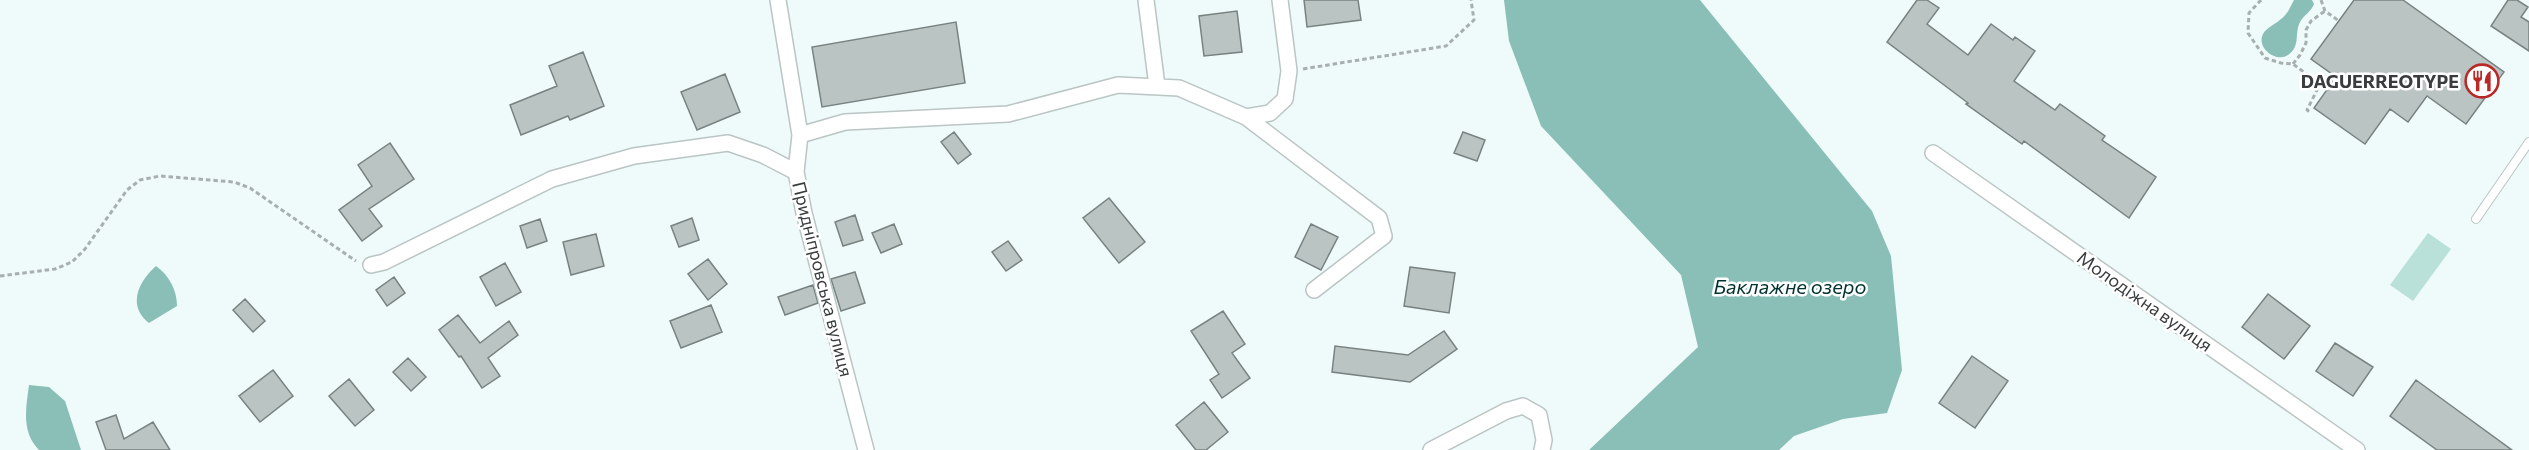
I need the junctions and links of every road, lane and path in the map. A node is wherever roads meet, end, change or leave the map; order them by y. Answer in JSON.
{"nodes":[{"id":1,"x":778,"y":0,"type":"edge"},
{"id":2,"x":1146,"y":0,"type":"edge"},
{"id":3,"x":1280,"y":0,"type":"edge"},
{"id":4,"x":1472,"y":0,"type":"edge"},
{"id":5,"x":2261,"y":0,"type":"edge"},
{"id":6,"x":2321,"y":0,"type":"edge"},
{"id":7,"x":2325,"y":11,"type":"junction"},
{"id":8,"x":2339,"y":21,"type":"dead end"},
{"id":9,"x":2293,"y":64,"type":"junction"},
{"id":10,"x":1289,"y":71,"type":"junction"},
{"id":11,"x":1157,"y":86,"type":"junction"},
{"id":12,"x":2310,"y":112,"type":"dead end"},
{"id":13,"x":1246,"y":117,"type":"junction"},
{"id":14,"x":800,"y":135,"type":"junction"},
{"id":15,"x":2529,"y":142,"type":"edge"},
{"id":16,"x":1933,"y":153,"type":"dead end"},
{"id":17,"x":796,"y":172,"type":"junction"},
{"id":18,"x":2476,"y":219,"type":"dead end"},
{"id":19,"x":371,"y":265,"type":"joint"},
{"id":20,"x":0,"y":276,"type":"edge"},
{"id":21,"x":1314,"y":290,"type":"dead end"},
{"id":22,"x":866,"y":450,"type":"edge"},
{"id":23,"x":1431,"y":450,"type":"edge"},
{"id":24,"x":1542,"y":450,"type":"edge"},
{"id":25,"x":2357,"y":450,"type":"edge"}],
"edges":[{"from":1,"to":14,"type":"street","name":"Придніпровська вулиця"},
{"from":2,"to":11,"type":"street"},
{"from":3,"to":10,"type":"street"},
{"from":4,"to":10,"type":"path"},
{"from":5,"to":9,"type":"path"},
{"from":6,"to":7,"type":"path"},
{"from":7,"to":8,"type":"path"},
{"from":7,"to":9,"type":"path"},
{"from":9,"to":12,"type":"path"},
{"from":10,"to":13,"type":"street"},
{"from":11,"to":13,"type":"street"},
{"from":11,"to":14,"type":"street"},
{"from":13,"to":21,"type":"street"},
{"from":14,"to":17,"type":"street","name":"Придніпровська вулиця"},
{"from":15,"to":18,"type":"lane"},
{"from":16,"to":25,"type":"street","name":"Молодіжна вулиця"},
{"from":17,"to":19,"type":"street"},
{"from":17,"to":22,"type":"street","name":"Придніпровська вулиця"},
{"from":19,"to":20,"type":"path"},
{"from":23,"to":24,"type":"street"}]}
